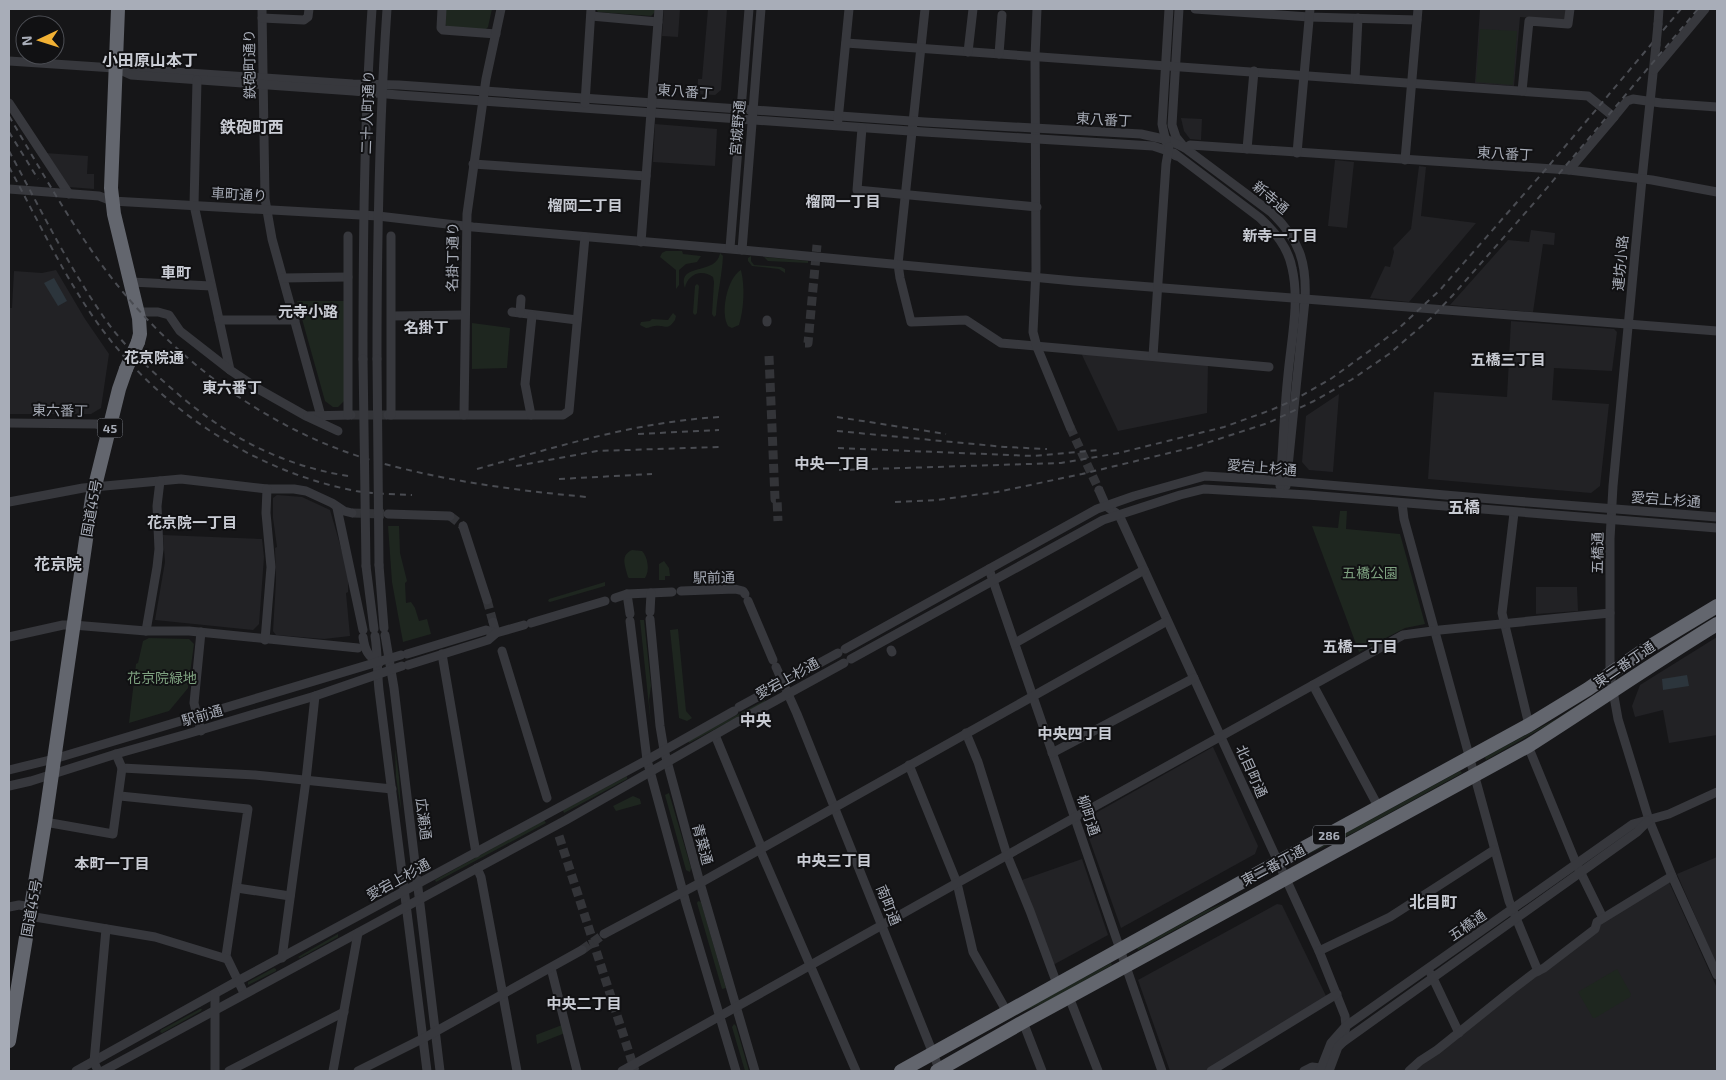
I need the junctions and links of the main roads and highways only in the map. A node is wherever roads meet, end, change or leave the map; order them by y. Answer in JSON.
{"nodes":[{"id":1,"x":118,"y":9,"type":"edge"},
{"id":2,"x":1717,"y":606,"type":"edge"},
{"id":3,"x":1717,"y":624,"type":"edge"},
{"id":4,"x":9,"y":1041,"type":"edge"},
{"id":5,"x":901,"y":1071,"type":"edge"},
{"id":6,"x":939,"y":1071,"type":"edge"}],
"edges":[{"from":1,"to":4,"type":"highway","name":"国道45号","number":"45","bridge":true},
{"from":2,"to":5,"type":"highway","name":"東二番丁通","number":"286"},
{"from":3,"to":6,"type":"highway","name":"東二番丁通","number":"286"}]}
